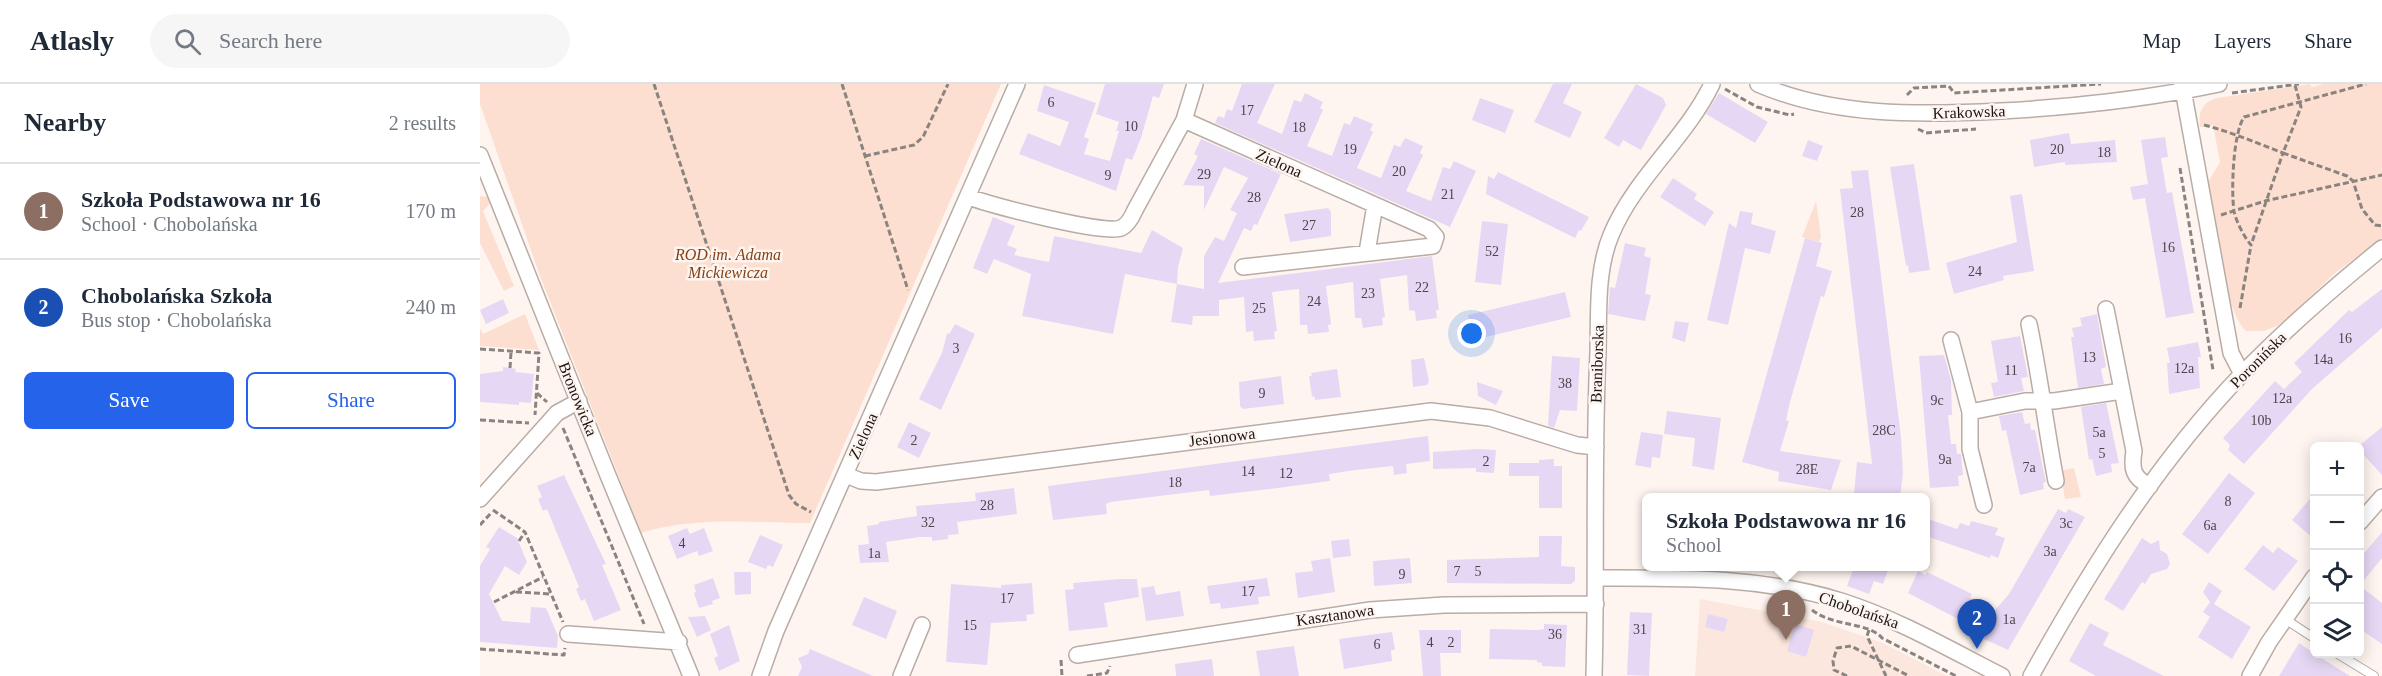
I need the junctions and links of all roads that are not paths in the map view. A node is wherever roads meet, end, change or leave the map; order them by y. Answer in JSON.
{"nodes":[{"id":1,"x":1017,"y":84,"type":"edge"},
{"id":2,"x":1195,"y":84,"type":"edge"},
{"id":3,"x":1714,"y":84,"type":"edge"},
{"id":4,"x":1759,"y":84,"type":"edge"},
{"id":5,"x":2182,"y":88,"type":"edge"},
{"id":6,"x":2225,"y":89,"type":"edge"},
{"id":7,"x":1184,"y":120,"type":"junction"},
{"id":8,"x":480,"y":155,"type":"edge"},
{"id":9,"x":485,"y":184,"type":"edge"},
{"id":10,"x":969,"y":197,"type":"junction"},
{"id":11,"x":1375,"y":206,"type":"junction"},
{"id":12,"x":2382,"y":248,"type":"edge"},
{"id":13,"x":1367,"y":252,"type":"junction"},
{"id":14,"x":1243,"y":267,"type":"dead end"},
{"id":15,"x":2106,"y":309,"type":"dead end"},
{"id":16,"x":2030,"y":324,"type":"dead end"},
{"id":17,"x":1951,"y":340,"type":"dead end"},
{"id":18,"x":2242,"y":374,"type":"junction"},
{"id":19,"x":2122,"y":391,"type":"junction"},
{"id":20,"x":579,"y":401,"type":"junction"},
{"id":21,"x":2044,"y":401,"type":"junction"},
{"id":22,"x":1970,"y":412,"type":"junction"},
{"id":23,"x":1596,"y":447,"type":"junction"},
{"id":24,"x":846,"y":476,"type":"junction"},
{"id":25,"x":2056,"y":481,"type":"dead end"},
{"id":26,"x":2150,"y":486,"type":"junction"},
{"id":27,"x":2382,"y":497,"type":"edge"},
{"id":28,"x":480,"y":499,"type":"edge"},
{"id":29,"x":1984,"y":505,"type":"dead end"},
{"id":30,"x":2364,"y":517,"type":"edge"},
{"id":31,"x":1596,"y":578,"type":"junction"},
{"id":32,"x":2310,"y":583,"type":"edge"},
{"id":33,"x":1596,"y":604,"type":"junction"},
{"id":34,"x":2285,"y":619,"type":"junction"},
{"id":35,"x":922,"y":625,"type":"dead end"},
{"id":36,"x":568,"y":634,"type":"road end"},
{"id":37,"x":2310,"y":635,"type":"edge"},
{"id":38,"x":679,"y":642,"type":"junction"},
{"id":39,"x":1077,"y":655,"type":"dead end"},
{"id":40,"x":2345,"y":658,"type":"edge"},
{"id":41,"x":692,"y":676,"type":"edge"},
{"id":42,"x":760,"y":676,"type":"edge"},
{"id":43,"x":901,"y":676,"type":"edge"},
{"id":44,"x":1594,"y":676,"type":"edge"},
{"id":45,"x":2002,"y":676,"type":"edge"},
{"id":46,"x":2031,"y":676,"type":"edge"},
{"id":47,"x":2250,"y":676,"type":"edge"},
{"id":48,"x":2374,"y":676,"type":"edge"}],
"edges":[{"from":1,"to":10,"type":"street","name":"Zielona"},
{"from":2,"to":7,"type":"street"},
{"from":3,"to":23,"type":"street","name":"Braniborska"},
{"from":4,"to":5,"type":"street","name":"Krakowska"},
{"from":5,"to":6,"type":"street","name":"Krakowska"},
{"from":5,"to":18,"type":"street"},
{"from":7,"to":10,"type":"street"},
{"from":7,"to":11,"type":"street","name":"Zielona"},
{"from":8,"to":9,"type":"street","name":"Bronowicka"},
{"from":9,"to":20,"type":"street","name":"Bronowicka"},
{"from":10,"to":24,"type":"street","name":"Zielona"},
{"from":11,"to":13,"type":"street"},
{"from":11,"to":13,"type":"street","name":"Zielona"},
{"from":12,"to":18,"type":"street","name":"Poronińska"},
{"from":13,"to":14,"type":"street","name":"Zielona"},
{"from":15,"to":19,"type":"street"},
{"from":16,"to":21,"type":"street"},
{"from":17,"to":22,"type":"street"},
{"from":18,"to":26,"type":"street","name":"Poronińska"},
{"from":19,"to":21,"type":"street"},
{"from":19,"to":26,"type":"street"},
{"from":20,"to":28,"type":"street"},
{"from":20,"to":38,"type":"street","name":"Bronowicka"},
{"from":21,"to":22,"type":"street"},
{"from":21,"to":25,"type":"street"},
{"from":22,"to":29,"type":"street"},
{"from":23,"to":24,"type":"street","name":"Jesionowa"},
{"from":23,"to":31,"type":"street","name":"Braniborska"},
{"from":24,"to":42,"type":"street","name":"Zielona"},
{"from":26,"to":46,"type":"street","name":"Poronińska"},
{"from":27,"to":30,"type":"street"},
{"from":31,"to":33,"type":"street","name":"Braniborska"},
{"from":31,"to":45,"type":"street","name":"Chobolańska"},
{"from":32,"to":34,"type":"street"},
{"from":33,"to":39,"type":"street","name":"Kasztanowa"},
{"from":33,"to":44,"type":"street","name":"Braniborska"},
{"from":34,"to":37,"type":"lane"},
{"from":34,"to":47,"type":"street"},
{"from":35,"to":43,"type":"street"},
{"from":36,"to":38,"type":"street"},
{"from":38,"to":41,"type":"street","name":"Bronowicka"},
{"from":40,"to":48,"type":"lane"}]}
